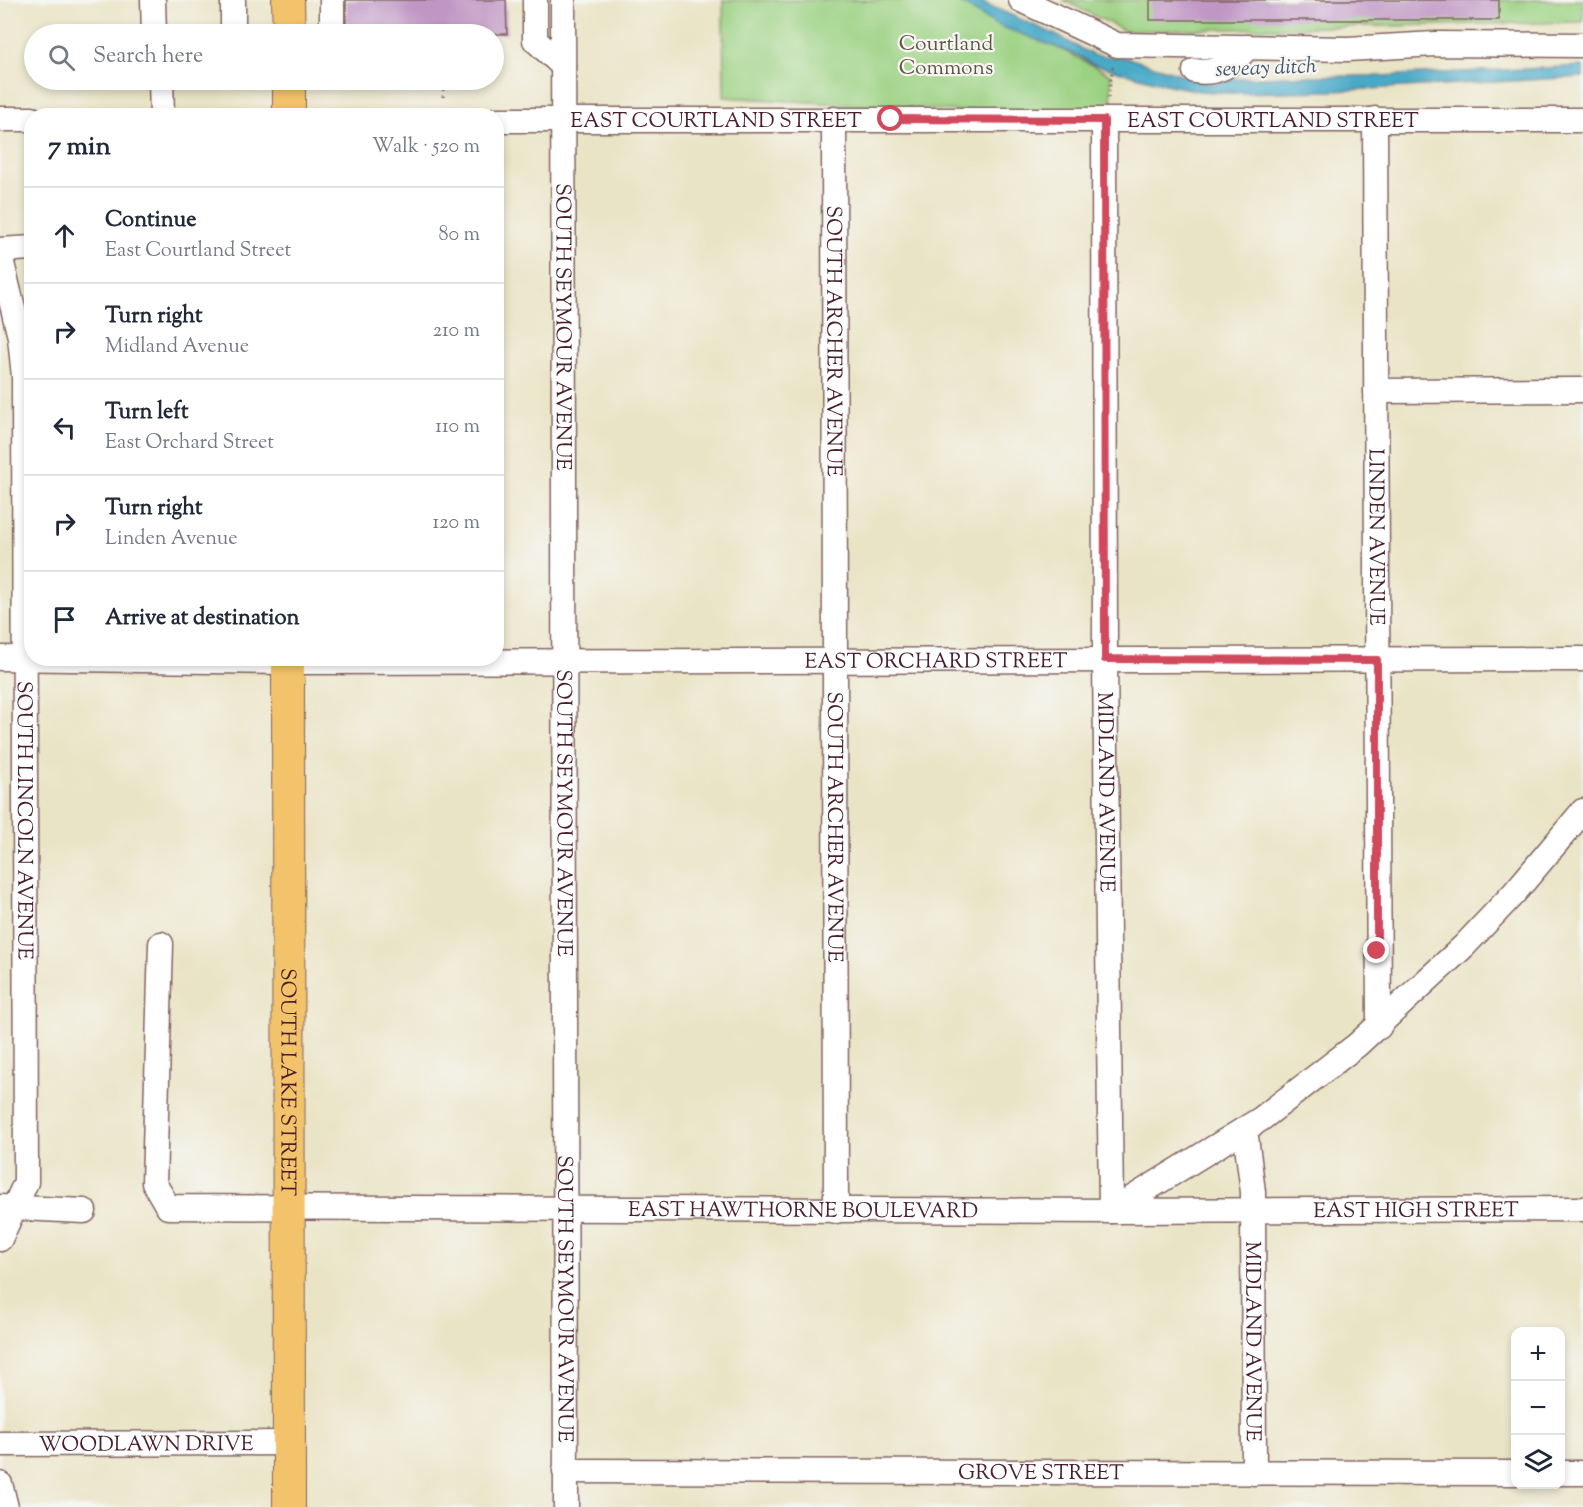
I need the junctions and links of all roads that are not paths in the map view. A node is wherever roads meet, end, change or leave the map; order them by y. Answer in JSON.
{"nodes":[{"id":1,"x":153,"y":0,"type":"edge"},
{"id":2,"x":233,"y":0,"type":"edge"},
{"id":3,"x":288,"y":0,"type":"edge"},
{"id":4,"x":332,"y":0,"type":"edge"},
{"id":5,"x":535,"y":0,"type":"edge"},
{"id":6,"x":564,"y":0,"type":"edge"},
{"id":7,"x":1021,"y":0,"type":"edge"},
{"id":8,"x":154,"y":24,"type":"edge"},
{"id":9,"x":233,"y":24,"type":"edge"},
{"id":10,"x":289,"y":24,"type":"edge"},
{"id":11,"x":332,"y":24,"type":"edge"},
{"id":12,"x":1583,"y":45,"type":"edge"},
{"id":13,"x":1247,"y":47,"type":"junction"},
{"id":14,"x":563,"y":66,"type":"junction"},
{"id":15,"x":1195,"y":71,"type":"dead end"},
{"id":16,"x":162,"y":90,"type":"edge"},
{"id":17,"x":289,"y":90,"type":"edge"},
{"id":18,"x":162,"y":108,"type":"edge"},
{"id":19,"x":289,"y":108,"type":"edge"},
{"id":20,"x":1106,"y":109,"type":"junction"},
{"id":21,"x":0,"y":119,"type":"edge"},
{"id":22,"x":24,"y":119,"type":"edge"},
{"id":23,"x":834,"y":119,"type":"junction"},
{"id":24,"x":1375,"y":119,"type":"junction"},
{"id":25,"x":504,"y":120,"type":"edge"},
{"id":26,"x":563,"y":120,"type":"junction"},
{"id":27,"x":1583,"y":120,"type":"edge"},
{"id":28,"x":24,"y":248,"type":"edge"},
{"id":29,"x":0,"y":250,"type":"edge"},
{"id":30,"x":0,"y":255,"type":"edge"},
{"id":31,"x":24,"y":377,"type":"edge"},
{"id":32,"x":1376,"y":390,"type":"junction"},
{"id":33,"x":1583,"y":390,"type":"edge"},
{"id":34,"x":0,"y":658,"type":"edge"},
{"id":35,"x":24,"y":658,"type":"edge"},
{"id":36,"x":836,"y":659,"type":"junction"},
{"id":37,"x":1105,"y":659,"type":"junction"},
{"id":38,"x":1583,"y":659,"type":"edge"},
{"id":39,"x":504,"y":660,"type":"edge"},
{"id":40,"x":564,"y":660,"type":"junction"},
{"id":41,"x":1377,"y":660,"type":"junction"},
{"id":42,"x":26,"y":666,"type":"edge"},
{"id":43,"x":288,"y":666,"type":"edge"},
{"id":44,"x":1583,"y":811,"type":"edge"},
{"id":45,"x":161,"y":945,"type":"dead end"},
{"id":46,"x":1379,"y":1027,"type":"junction"},
{"id":47,"x":1245,"y":1129,"type":"junction"},
{"id":48,"x":8,"y":1207,"type":"edge"},
{"id":49,"x":566,"y":1208,"type":"junction"},
{"id":50,"x":288,"y":1209,"type":"junction"},
{"id":51,"x":1583,"y":1209,"type":"edge"},
{"id":52,"x":84,"y":1211,"type":"dead end"},
{"id":53,"x":836,"y":1211,"type":"junction"},
{"id":54,"x":1111,"y":1211,"type":"junction"},
{"id":55,"x":1251,"y":1211,"type":"junction"},
{"id":56,"x":0,"y":1239,"type":"edge"},
{"id":57,"x":290,"y":1443,"type":"junction"},
{"id":58,"x":0,"y":1444,"type":"edge"},
{"id":59,"x":565,"y":1471,"type":"junction"},
{"id":60,"x":1254,"y":1473,"type":"junction"},
{"id":61,"x":1511,"y":1473,"type":"edge"},
{"id":62,"x":1565,"y":1473,"type":"edge"},
{"id":63,"x":1583,"y":1473,"type":"edge"},
{"id":64,"x":0,"y":1484,"type":"edge"},
{"id":65,"x":6,"y":1507,"type":"edge"},
{"id":66,"x":289,"y":1507,"type":"edge"},
{"id":67,"x":566,"y":1507,"type":"edge"}],
"edges":[{"from":1,"to":8,"type":"street"},
{"from":2,"to":9,"type":"street"},
{"from":3,"to":10,"type":"main road"},
{"from":4,"to":11,"type":"street"},
{"from":5,"to":14,"type":"street"},
{"from":6,"to":14,"type":"street","name":"SOUTH SEYMOUR AVENUE"},
{"from":7,"to":13,"type":"street"},
{"from":12,"to":13,"type":"street"},
{"from":13,"to":15,"type":"street"},
{"from":14,"to":26,"type":"street","name":"SOUTH SEYMOUR AVENUE"},
{"from":16,"to":18,"type":"street"},
{"from":17,"to":19,"type":"main road"},
{"from":20,"to":23,"type":"street","name":"EAST COURTLAND STREET"},
{"from":20,"to":24,"type":"street","name":"EAST COURTLAND STREET"},
{"from":20,"to":37,"type":"street","name":"MIDLAND AVENUE"},
{"from":21,"to":22,"type":"street"},
{"from":23,"to":26,"type":"street","name":"EAST COURTLAND STREET"},
{"from":23,"to":36,"type":"street","name":"SOUTH ARCHER AVENUE"},
{"from":24,"to":27,"type":"street","name":"EAST COURTLAND STREET"},
{"from":24,"to":32,"type":"street","name":"LINDEN AVENUE"},
{"from":25,"to":26,"type":"street","name":"EAST COURTLAND STREET"},
{"from":26,"to":40,"type":"street","name":"SOUTH SEYMOUR AVENUE"},
{"from":28,"to":29,"type":"street"},
{"from":30,"to":31,"type":"street","name":"SOUTH LINCOLN AVENUE"},
{"from":32,"to":33,"type":"street"},
{"from":32,"to":41,"type":"street","name":"LINDEN AVENUE"},
{"from":34,"to":35,"type":"street","name":"EAST ORCHARD STREET"},
{"from":36,"to":37,"type":"street","name":"EAST ORCHARD STREET"},
{"from":36,"to":40,"type":"street","name":"EAST ORCHARD STREET"},
{"from":36,"to":53,"type":"street","name":"SOUTH ARCHER AVENUE"},
{"from":37,"to":41,"type":"street","name":"EAST ORCHARD STREET"},
{"from":37,"to":54,"type":"street","name":"MIDLAND AVENUE"},
{"from":38,"to":41,"type":"street","name":"EAST ORCHARD STREET"},
{"from":39,"to":40,"type":"street","name":"EAST ORCHARD STREET"},
{"from":40,"to":49,"type":"street","name":"SOUTH SEYMOUR AVENUE"},
{"from":41,"to":46,"type":"street","name":"LINDEN AVENUE"},
{"from":42,"to":48,"type":"street","name":"SOUTH LINCOLN AVENUE"},
{"from":43,"to":50,"type":"main road","name":"SOUTH LAKE STREET"},
{"from":44,"to":46,"type":"street"},
{"from":45,"to":50,"type":"street","name":"EAST HAWTHORNE BOULEVARD"},
{"from":46,"to":47,"type":"street"},
{"from":47,"to":54,"type":"street"},
{"from":47,"to":55,"type":"street","name":"MIDLAND AVENUE"},
{"from":48,"to":52,"type":"street"},
{"from":48,"to":56,"type":"street","name":"SOUTH LINCOLN AVENUE"},
{"from":49,"to":50,"type":"street","name":"EAST HAWTHORNE BOULEVARD"},
{"from":49,"to":53,"type":"street","name":"EAST HAWTHORNE BOULEVARD"},
{"from":49,"to":59,"type":"street","name":"SOUTH SEYMOUR AVENUE"},
{"from":50,"to":57,"type":"main road","name":"SOUTH LAKE STREET"},
{"from":51,"to":55,"type":"street","name":"EAST HIGH STREET"},
{"from":53,"to":54,"type":"street","name":"EAST HAWTHORNE BOULEVARD"},
{"from":54,"to":55,"type":"street","name":"EAST HIGH STREET"},
{"from":55,"to":60,"type":"street","name":"MIDLAND AVENUE"},
{"from":57,"to":58,"type":"street","name":"WOODLAWN DRIVE"},
{"from":57,"to":66,"type":"main road","name":"SOUTH LAKE STREET"},
{"from":59,"to":60,"type":"street","name":"GROVE STREET"},
{"from":59,"to":67,"type":"street","name":"SOUTH SEYMOUR AVENUE"},
{"from":60,"to":61,"type":"street","name":"GROVE STREET"},
{"from":62,"to":63,"type":"street"},
{"from":64,"to":65,"type":"street"}]}
